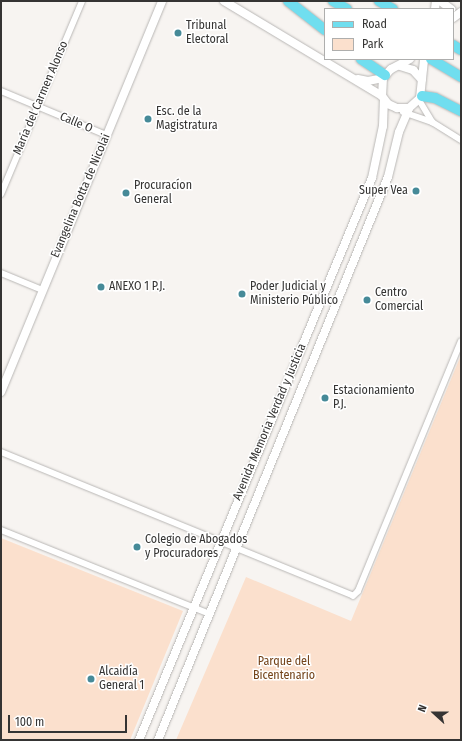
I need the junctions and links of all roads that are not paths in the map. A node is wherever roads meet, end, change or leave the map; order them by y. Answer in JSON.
{"nodes":[{"id":1,"x":82,"y":1,"type":"edge"},
{"id":2,"x":162,"y":1,"type":"edge"},
{"id":3,"x":224,"y":1,"type":"edge"},
{"id":4,"x":288,"y":1,"type":"edge"},
{"id":5,"x":333,"y":1,"type":"edge"},
{"id":6,"x":379,"y":1,"type":"edge"},
{"id":7,"x":440,"y":1,"type":"edge"},
{"id":8,"x":345,"y":8,"type":"edge"},
{"id":9,"x":391,"y":8,"type":"edge"},
{"id":10,"x":449,"y":8,"type":"edge"},
{"id":11,"x":324,"y":29,"type":"edge"},
{"id":12,"x":363,"y":60,"type":"edge"},
{"id":13,"x":409,"y":60,"type":"edge"},
{"id":14,"x":424,"y":60,"type":"edge"},
{"id":15,"x":433,"y":60,"type":"edge"},
{"id":16,"x":400,"y":66,"type":"junction"},
{"id":17,"x":350,"y":76,"type":"junction"},
{"id":18,"x":384,"y":77,"type":"junction"},
{"id":19,"x":461,"y":77,"type":"edge"},
{"id":20,"x":422,"y":80,"type":"junction"},
{"id":21,"x":1,"y":91,"type":"edge"},
{"id":22,"x":383,"y":98,"type":"junction"},
{"id":23,"x":420,"y":98,"type":"junction"},
{"id":24,"x":37,"y":106,"type":"junction"},
{"id":25,"x":407,"y":110,"type":"junction"},
{"id":26,"x":461,"y":112,"type":"edge"},
{"id":27,"x":432,"y":122,"type":"junction"},
{"id":28,"x":106,"y":135,"type":"junction"},
{"id":29,"x":461,"y":140,"type":"edge"},
{"id":30,"x":1,"y":194,"type":"edge"},
{"id":31,"x":1,"y":273,"type":"edge"},
{"id":32,"x":42,"y":290,"type":"junction"},
{"id":33,"x":461,"y":341,"type":"edge"},
{"id":34,"x":1,"y":392,"type":"edge"},
{"id":35,"x":1,"y":452,"type":"edge"},
{"id":36,"x":1,"y":530,"type":"edge"},
{"id":37,"x":220,"y":541,"type":"junction"},
{"id":38,"x":236,"y":547,"type":"junction"},
{"id":39,"x":193,"y":608,"type":"junction"},
{"id":40,"x":210,"y":614,"type":"junction"},
{"id":41,"x":139,"y":740,"type":"edge"},
{"id":42,"x":158,"y":740,"type":"edge"}],
"edges":[{"from":1,"to":24,"type":"street","name":"María del Carmen Alonso"},
{"from":2,"to":28,"type":"street","name":"Evangelina Botta de Nicolai"},
{"from":3,"to":17,"type":"street"},
{"from":4,"to":11,"type":"main road"},
{"from":5,"to":8,"type":"main road"},
{"from":6,"to":9,"type":"main road"},
{"from":7,"to":10,"type":"street"},
{"from":12,"to":18,"type":"main road"},
{"from":13,"to":16,"type":"street"},
{"from":14,"to":20,"type":"street"},
{"from":15,"to":19,"type":"main road"},
{"from":16,"to":18,"type":"street"},
{"from":16,"to":20,"type":"street"},
{"from":17,"to":18,"type":"street"},
{"from":17,"to":22,"type":"street"},
{"from":18,"to":22,"type":"street"},
{"from":20,"to":23,"type":"street"},
{"from":21,"to":24,"type":"street","name":"Calle O"},
{"from":22,"to":25,"type":"street"},
{"from":22,"to":37,"type":"street","name":"Avenida Memoria Verdad y Justicia"},
{"from":23,"to":25,"type":"street"},
{"from":23,"to":26,"type":"main road"},
{"from":23,"to":27,"type":"street"},
{"from":24,"to":28,"type":"street","name":"Calle O"},
{"from":24,"to":30,"type":"street","name":"María del Carmen Alonso"},
{"from":25,"to":27,"type":"street"},
{"from":25,"to":38,"type":"street","name":"Avenida Memoria Verdad y Justicia"},
{"from":27,"to":29,"type":"street"},
{"from":28,"to":32,"type":"street","name":"Evangelina Botta de Nicolai"},
{"from":31,"to":32,"type":"street"},
{"from":32,"to":34,"type":"street","name":"Evangelina Botta de Nicolai"},
{"from":33,"to":38,"type":"street"},
{"from":35,"to":37,"type":"street"},
{"from":36,"to":39,"type":"street"},
{"from":37,"to":38,"type":"street"},
{"from":37,"to":39,"type":"street","name":"Avenida Memoria Verdad y Justicia"},
{"from":38,"to":40,"type":"street","name":"Avenida Memoria Verdad y Justicia"},
{"from":39,"to":40,"type":"street"},
{"from":39,"to":41,"type":"street","name":"Avenida Memoria Verdad y Justicia"},
{"from":40,"to":42,"type":"street","name":"Avenida Memoria Verdad y Justicia"}]}
